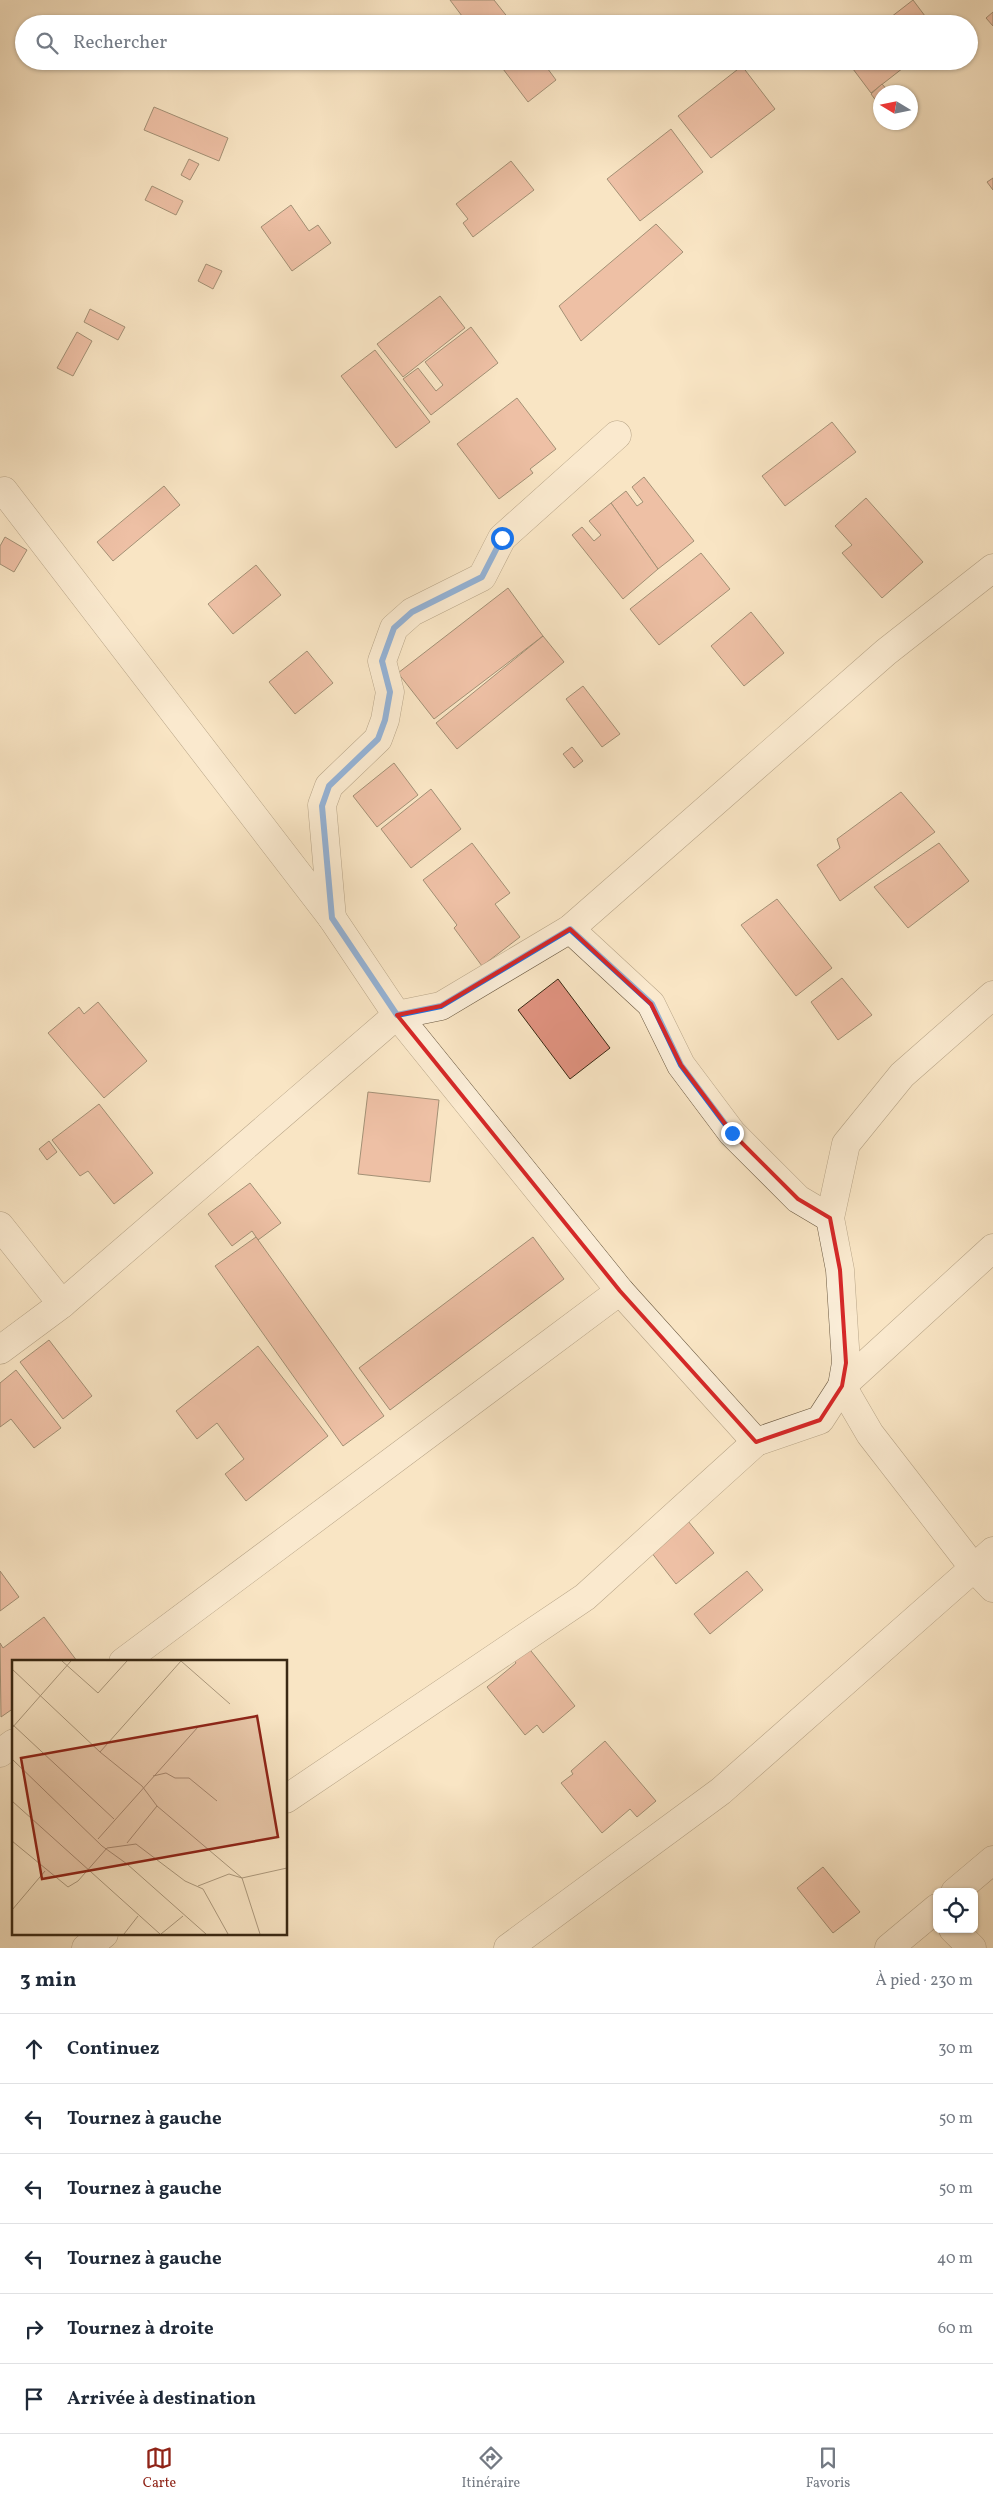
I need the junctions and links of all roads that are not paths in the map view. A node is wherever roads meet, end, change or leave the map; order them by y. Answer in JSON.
{"nodes":[{"id":1,"x":617,"y":435,"type":"dead end"},
{"id":2,"x":4,"y":491,"type":"dead end"},
{"id":3,"x":993,"y":568,"type":"edge"},
{"id":4,"x":332,"y":918,"type":"junction"},
{"id":5,"x":570,"y":929,"type":"junction"},
{"id":6,"x":993,"y":995,"type":"edge"},
{"id":7,"x":397,"y":1015,"type":"junction"},
{"id":8,"x":830,"y":1218,"type":"junction"},
{"id":9,"x":0,"y":1226,"type":"edge"},
{"id":10,"x":993,"y":1248,"type":"edge"},
{"id":11,"x":620,"y":1291,"type":"junction"},
{"id":12,"x":62,"y":1304,"type":"junction"},
{"id":13,"x":0,"y":1350,"type":"edge"},
{"id":14,"x":842,"y":1386,"type":"junction"},
{"id":15,"x":756,"y":1442,"type":"junction"},
{"id":16,"x":983,"y":1559,"type":"edge"},
{"id":17,"x":993,"y":1588,"type":"edge"},
{"id":18,"x":126,"y":1660,"type":"edge"},
{"id":19,"x":12,"y":1744,"type":"edge"},
{"id":20,"x":0,"y":1753,"type":"edge"},
{"id":21,"x":288,"y":1798,"type":"edge"},
{"id":22,"x":993,"y":1860,"type":"edge"},
{"id":23,"x":960,"y":1888,"type":"edge"},
{"id":24,"x":933,"y":1912,"type":"edge"},
{"id":25,"x":957,"y":1933,"type":"edge"},
{"id":26,"x":101,"y":1936,"type":"edge"},
{"id":27,"x":86,"y":1948,"type":"edge"},
{"id":28,"x":508,"y":1948,"type":"edge"},
{"id":29,"x":889,"y":1948,"type":"edge"},
{"id":30,"x":972,"y":1948,"type":"edge"}],
"edges":[{"from":1,"to":4,"type":"street"},
{"from":2,"to":4,"type":"street"},
{"from":3,"to":5,"type":"street"},
{"from":4,"to":7,"type":"street"},
{"from":5,"to":7,"type":"street"},
{"from":5,"to":8,"type":"street"},
{"from":6,"to":8,"type":"street"},
{"from":7,"to":11,"type":"street"},
{"from":7,"to":12,"type":"street"},
{"from":8,"to":14,"type":"street"},
{"from":9,"to":12,"type":"street"},
{"from":10,"to":14,"type":"street"},
{"from":11,"to":15,"type":"street"},
{"from":11,"to":18,"type":"street"},
{"from":12,"to":13,"type":"street"},
{"from":14,"to":15,"type":"street"},
{"from":14,"to":16,"type":"street"},
{"from":15,"to":21,"type":"street"},
{"from":16,"to":17,"type":"street"},
{"from":16,"to":28,"type":"street"},
{"from":19,"to":20,"type":"street"},
{"from":22,"to":23,"type":"street"},
{"from":24,"to":29,"type":"street"},
{"from":25,"to":30,"type":"street"},
{"from":26,"to":27,"type":"street"}]}
